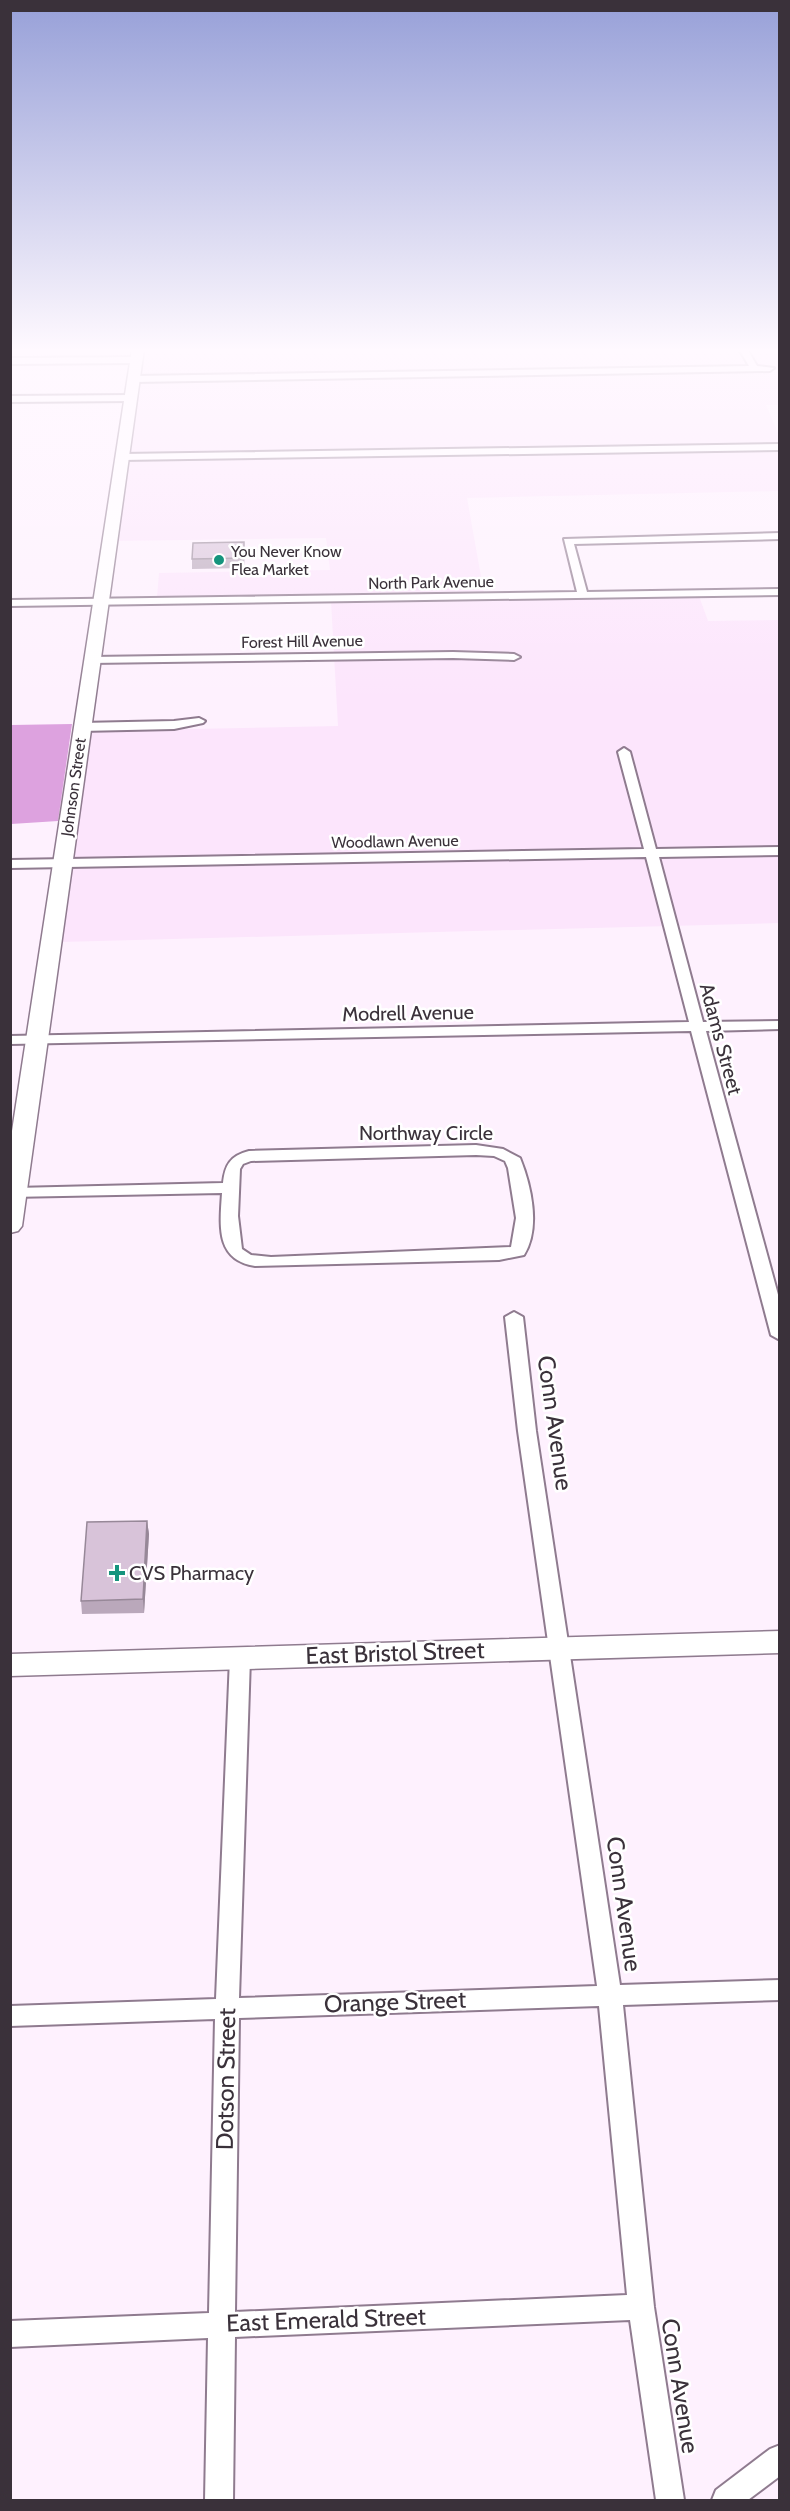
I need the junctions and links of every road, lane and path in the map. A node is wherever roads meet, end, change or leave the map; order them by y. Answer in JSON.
{"nodes":[{"id":1,"x":121,"y":466,"type":"edge"},
{"id":2,"x":780,"y":536,"type":"edge"},
{"id":3,"x":780,"y":592,"type":"edge"},
{"id":4,"x":583,"y":595,"type":"junction"},
{"id":5,"x":99,"y":602,"type":"junction"},
{"id":6,"x":10,"y":603,"type":"edge"},
{"id":7,"x":514,"y":657,"type":"dead end"},
{"id":8,"x":90,"y":660,"type":"junction"},
{"id":9,"x":199,"y":721,"type":"dead end"},
{"id":10,"x":81,"y":727,"type":"junction"},
{"id":11,"x":624,"y":752,"type":"dead end"},
{"id":12,"x":780,"y":851,"type":"edge"},
{"id":13,"x":650,"y":854,"type":"junction"},
{"id":14,"x":62,"y":862,"type":"junction"},
{"id":15,"x":10,"y":864,"type":"edge"},
{"id":16,"x":780,"y":1025,"type":"edge"},
{"id":17,"x":696,"y":1027,"type":"junction"},
{"id":18,"x":10,"y":1040,"type":"edge"},
{"id":19,"x":37,"y":1040,"type":"junction"},
{"id":20,"x":231,"y":1188,"type":"junction"},
{"id":21,"x":15,"y":1193,"type":"junction"},
{"id":22,"x":10,"y":1226,"type":"edge"},
{"id":23,"x":775,"y":1303,"type":"edge"},
{"id":24,"x":514,"y":1317,"type":"dead end"},
{"id":25,"x":780,"y":1335,"type":"edge"},
{"id":26,"x":780,"y":1642,"type":"edge"},
{"id":27,"x":560,"y":1649,"type":"junction"},
{"id":28,"x":240,"y":1658,"type":"junction"},
{"id":29,"x":10,"y":1665,"type":"edge"},
{"id":30,"x":780,"y":1990,"type":"edge"},
{"id":31,"x":610,"y":1995,"type":"junction"},
{"id":32,"x":227,"y":2007,"type":"junction"},
{"id":33,"x":10,"y":2016,"type":"edge"},
{"id":34,"x":641,"y":2307,"type":"junction"},
{"id":35,"x":223,"y":2324,"type":"junction"},
{"id":36,"x":10,"y":2334,"type":"edge"},
{"id":37,"x":780,"y":2458,"type":"edge"},
{"id":38,"x":219,"y":2500,"type":"edge"},
{"id":39,"x":670,"y":2500,"type":"edge"},
{"id":40,"x":726,"y":2500,"type":"edge"}],
"edges":[{"from":1,"to":5,"type":"street","name":"Johnson Street"},
{"from":2,"to":4,"type":"street"},
{"from":3,"to":4,"type":"street","name":"North Park Avenue"},
{"from":4,"to":5,"type":"street","name":"North Park Avenue"},
{"from":5,"to":6,"type":"street","name":"North Park Avenue"},
{"from":5,"to":8,"type":"street","name":"Johnson Street"},
{"from":7,"to":8,"type":"street","name":"Forest Hill Avenue"},
{"from":8,"to":10,"type":"street","name":"Johnson Street"},
{"from":9,"to":10,"type":"street"},
{"from":10,"to":14,"type":"street","name":"Johnson Street"},
{"from":11,"to":13,"type":"street","name":"Adams Street"},
{"from":12,"to":13,"type":"street","name":"Woodlawn Avenue"},
{"from":13,"to":14,"type":"street","name":"Woodlawn Avenue"},
{"from":13,"to":17,"type":"street","name":"Adams Street"},
{"from":14,"to":15,"type":"street","name":"Woodlawn Avenue"},
{"from":14,"to":19,"type":"street","name":"Johnson Street"},
{"from":16,"to":17,"type":"street","name":"Modrell Avenue"},
{"from":17,"to":19,"type":"street","name":"Modrell Avenue"},
{"from":17,"to":23,"type":"street","name":"Adams Street"},
{"from":18,"to":19,"type":"street","name":"Modrell Avenue"},
{"from":19,"to":21,"type":"street","name":"Johnson Street"},
{"from":20,"to":20,"type":"street","name":"Northway Circle"},
{"from":20,"to":21,"type":"street"},
{"from":21,"to":22,"type":"street","name":"Johnson Street"},
{"from":23,"to":25,"type":"street","name":"Adams Street"},
{"from":24,"to":27,"type":"street","name":"Conn Avenue"},
{"from":26,"to":27,"type":"street","name":"East Bristol Street"},
{"from":27,"to":28,"type":"street","name":"East Bristol Street"},
{"from":27,"to":31,"type":"street","name":"Conn Avenue"},
{"from":28,"to":29,"type":"street","name":"East Bristol Street"},
{"from":28,"to":32,"type":"street","name":"Dotson Street"},
{"from":30,"to":31,"type":"street","name":"Orange Street"},
{"from":31,"to":32,"type":"street","name":"Orange Street"},
{"from":31,"to":34,"type":"street","name":"Conn Avenue"},
{"from":32,"to":33,"type":"street","name":"Orange Street"},
{"from":32,"to":35,"type":"street","name":"Dotson Street"},
{"from":34,"to":35,"type":"street","name":"East Emerald Street"},
{"from":34,"to":39,"type":"street","name":"Conn Avenue"},
{"from":35,"to":36,"type":"street","name":"East Emerald Street"},
{"from":35,"to":38,"type":"street","name":"Dotson Street"},
{"from":37,"to":40,"type":"street"}]}
